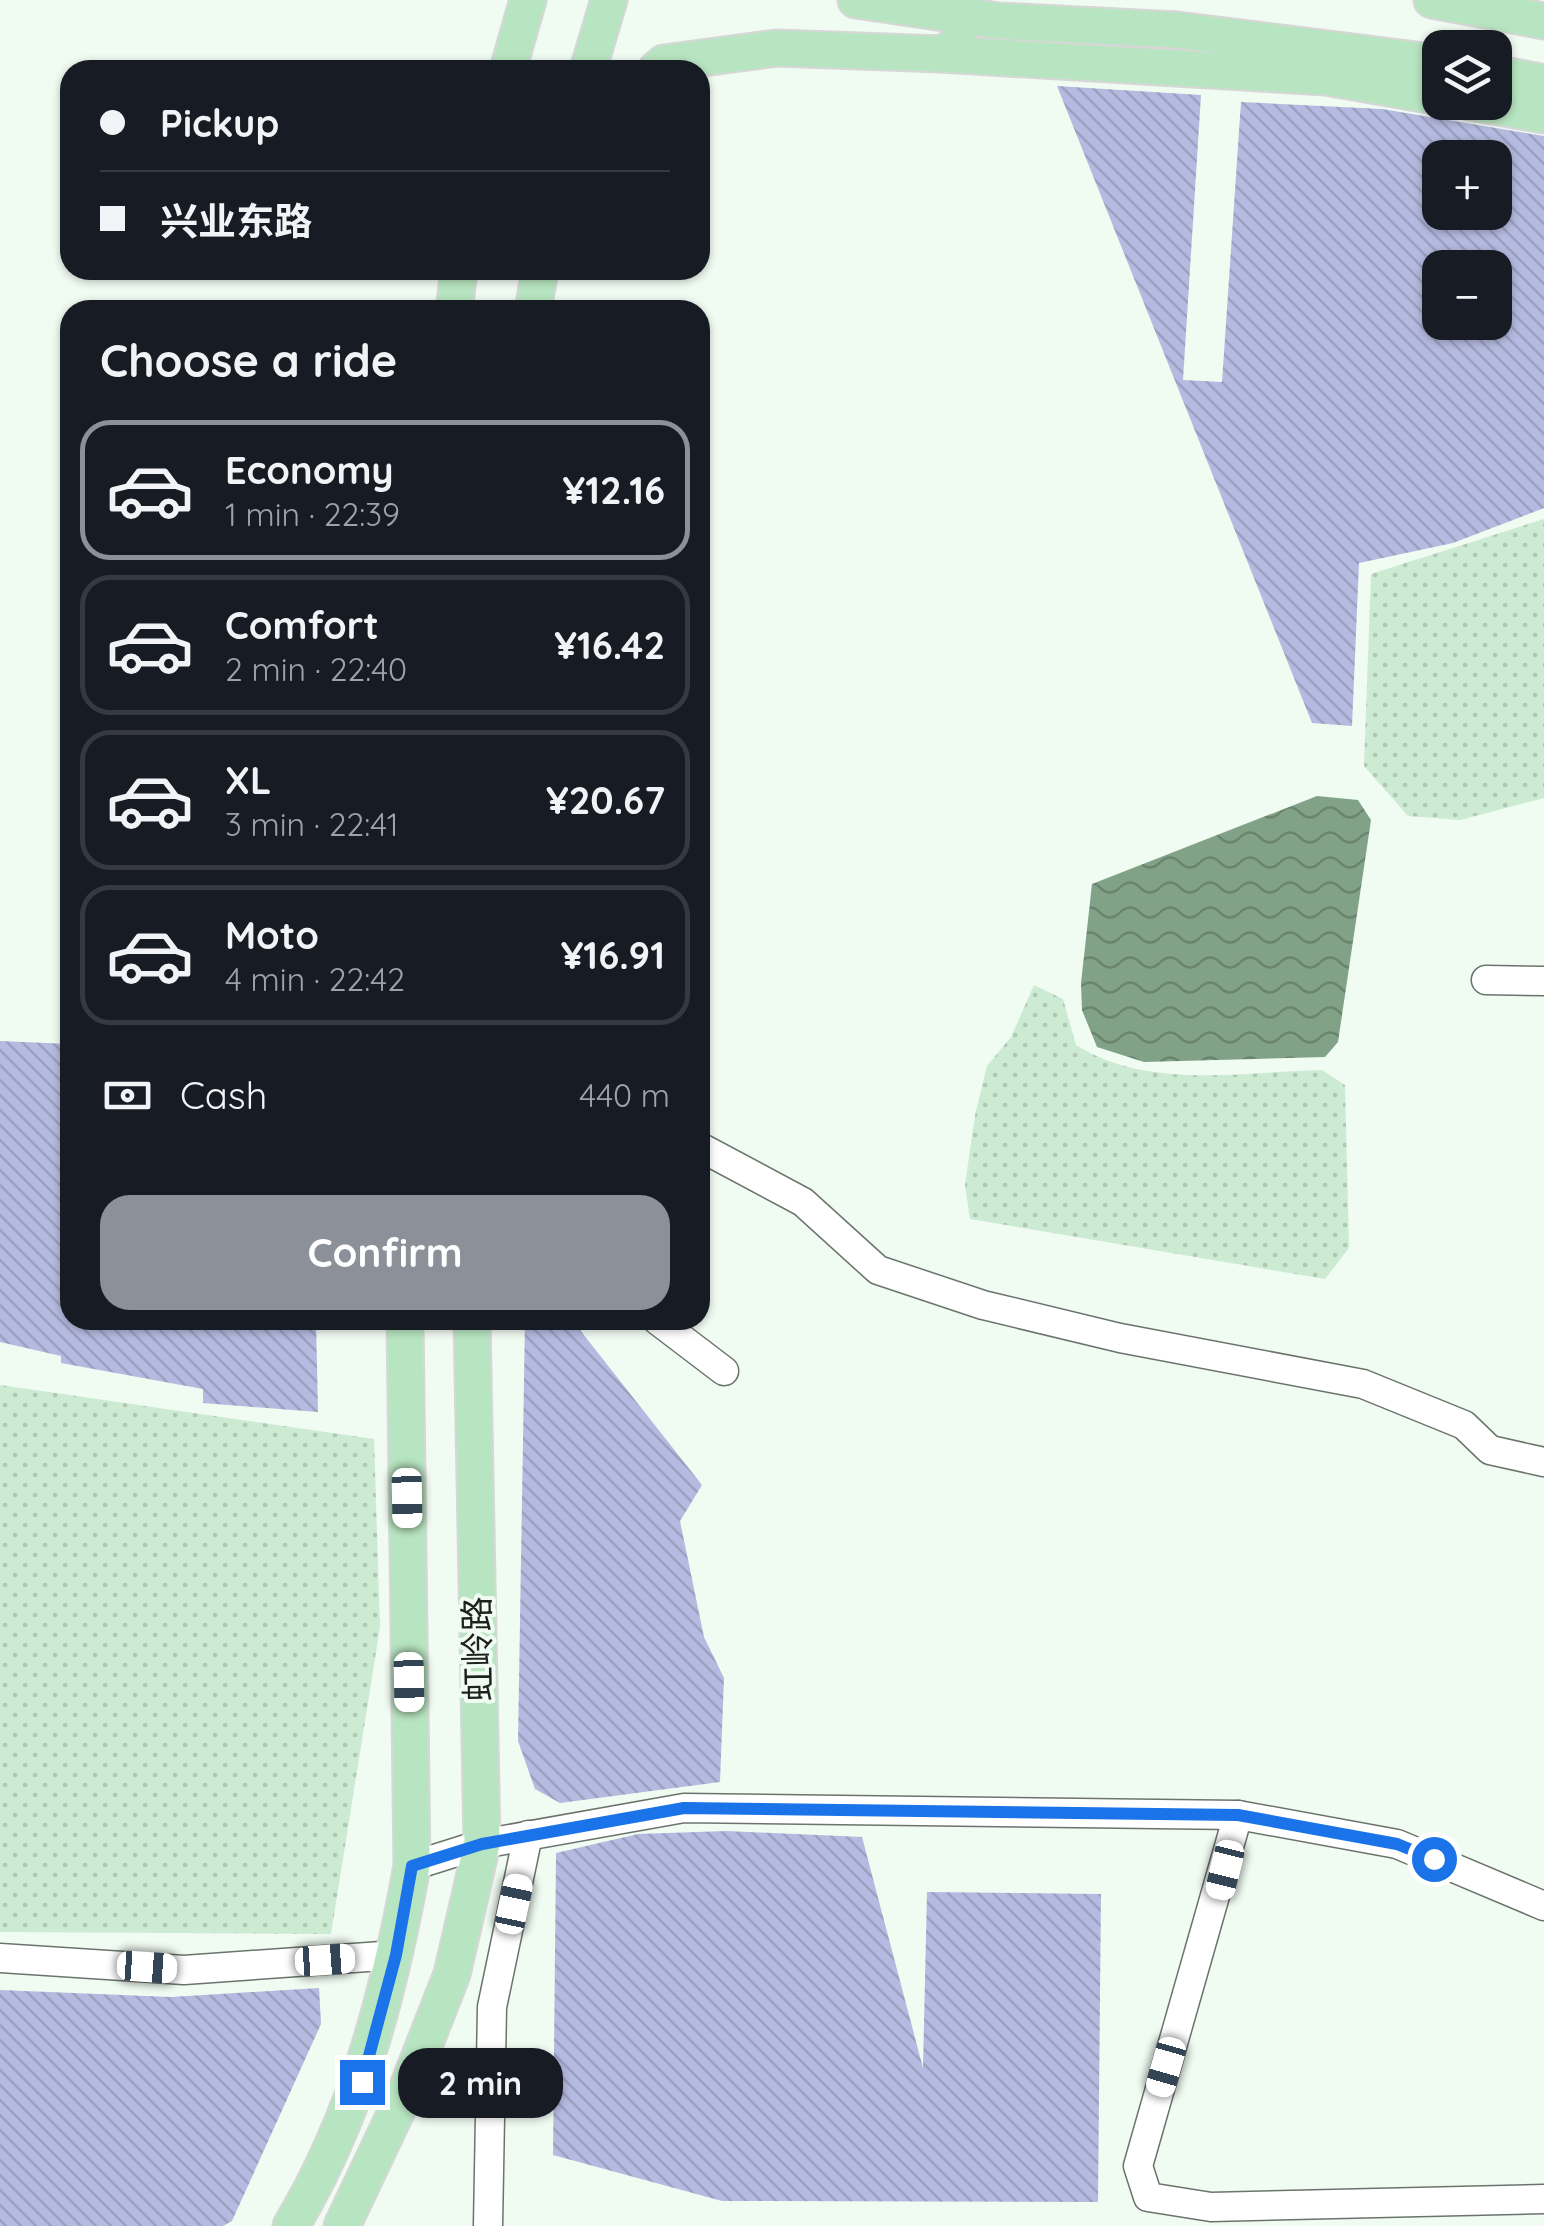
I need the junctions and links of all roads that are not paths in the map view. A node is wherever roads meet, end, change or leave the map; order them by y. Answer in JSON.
{"nodes":[{"id":1,"x":528,"y":0,"type":"edge"},
{"id":2,"x":609,"y":0,"type":"edge"},
{"id":3,"x":856,"y":0,"type":"edge"},
{"id":4,"x":1432,"y":0,"type":"edge"},
{"id":5,"x":999,"y":21,"type":"junction"},
{"id":6,"x":1544,"y":21,"type":"edge"},
{"id":7,"x":941,"y":54,"type":"junction"},
{"id":8,"x":511,"y":60,"type":"edge"},
{"id":9,"x":591,"y":60,"type":"edge"},
{"id":10,"x":687,"y":60,"type":"edge"},
{"id":11,"x":1422,"y":61,"type":"edge"},
{"id":12,"x":1512,"y":76,"type":"edge"},
{"id":13,"x":1544,"y":82,"type":"edge"},
{"id":14,"x":1422,"y":94,"type":"edge"},
{"id":15,"x":1512,"y":110,"type":"edge"},
{"id":16,"x":1544,"y":116,"type":"edge"},
{"id":17,"x":1486,"y":980,"type":"dead end"},
{"id":18,"x":1544,"y":981,"type":"edge"},
{"id":19,"x":710,"y":1152,"type":"edge"},
{"id":20,"x":404,"y":1330,"type":"edge"},
{"id":21,"x":472,"y":1330,"type":"edge"},
{"id":22,"x":669,"y":1330,"type":"edge"},
{"id":23,"x":724,"y":1371,"type":"dead end"},
{"id":24,"x":1544,"y":1462,"type":"edge"},
{"id":25,"x":1238,"y":1815,"type":"junction"},
{"id":26,"x":528,"y":1835,"type":"junction"},
{"id":27,"x":482,"y":1844,"type":"junction"},
{"id":28,"x":412,"y":1866,"type":"junction"},
{"id":29,"x":1544,"y":1906,"type":"edge"},
{"id":30,"x":396,"y":1955,"type":"junction"},
{"id":31,"x":0,"y":1958,"type":"edge"},
{"id":32,"x":1544,"y":2199,"type":"edge"},
{"id":33,"x":291,"y":2226,"type":"edge"},
{"id":34,"x":342,"y":2226,"type":"edge"},
{"id":35,"x":488,"y":2226,"type":"edge"}],
"edges":[{"from":1,"to":8,"type":"main road"},
{"from":2,"to":9,"type":"main road"},
{"from":3,"to":5,"type":"main road"},
{"from":4,"to":6,"type":"main road"},
{"from":5,"to":7,"type":"main road"},
{"from":5,"to":11,"type":"main road"},
{"from":7,"to":10,"type":"main road"},
{"from":7,"to":14,"type":"main road"},
{"from":12,"to":13,"type":"main road"},
{"from":15,"to":16,"type":"main road"},
{"from":17,"to":18,"type":"street"},
{"from":19,"to":24,"type":"street"},
{"from":20,"to":28,"type":"main road","name":"虹岭路"},
{"from":21,"to":27,"type":"main road","name":"虹岭路"},
{"from":22,"to":23,"type":"street"},
{"from":25,"to":26,"type":"street"},
{"from":25,"to":29,"type":"street"},
{"from":25,"to":32,"type":"street"},
{"from":26,"to":27,"type":"street"},
{"from":26,"to":35,"type":"street"},
{"from":27,"to":28,"type":"street"},
{"from":27,"to":34,"type":"main road","name":"虹岭路"},
{"from":28,"to":30,"type":"main road","name":"虹岭路"},
{"from":30,"to":31,"type":"street"},
{"from":30,"to":33,"type":"main road","name":"虹岭路"}]}
